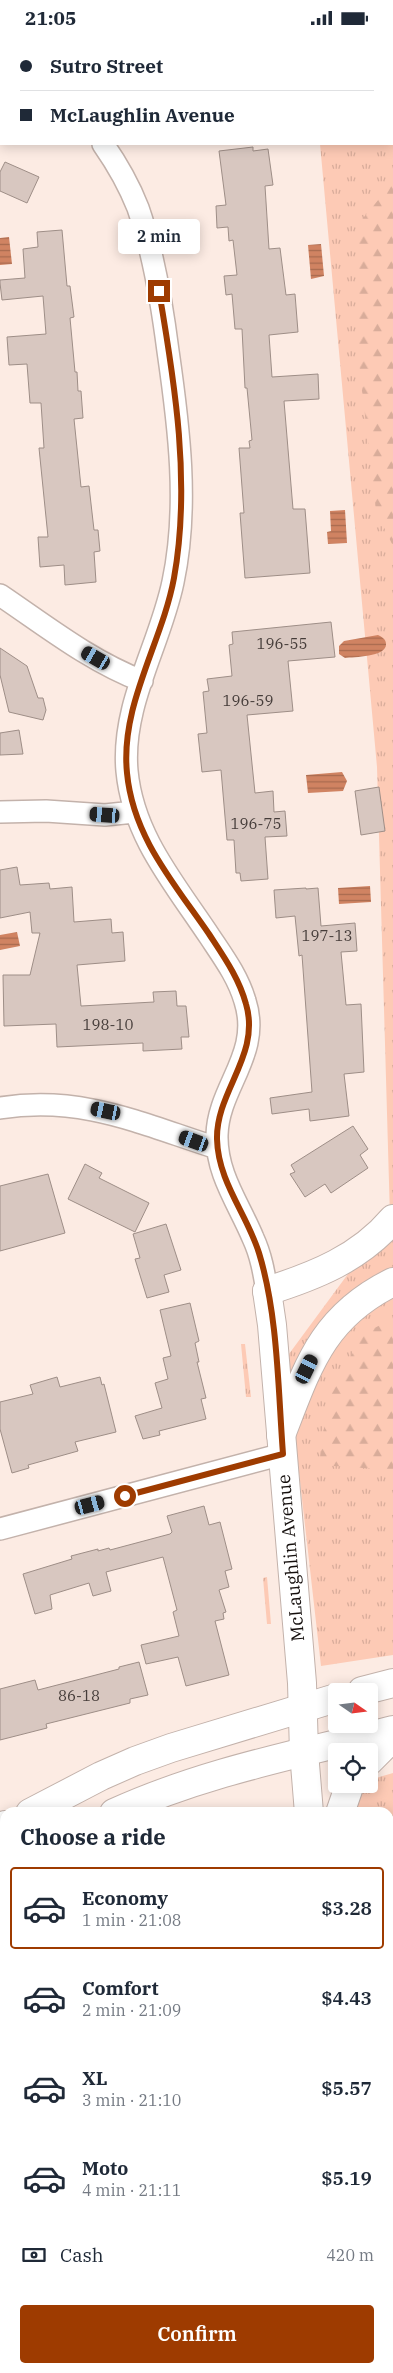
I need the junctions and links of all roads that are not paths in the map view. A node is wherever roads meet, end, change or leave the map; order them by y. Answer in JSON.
{"nodes":[{"id":1,"x":104,"y":145,"type":"edge"},
{"id":2,"x":0,"y":595,"type":"edge"},
{"id":3,"x":142,"y":681,"type":"junction"},
{"id":4,"x":0,"y":812,"type":"edge"},
{"id":5,"x":134,"y":812,"type":"junction"},
{"id":6,"x":0,"y":1109,"type":"edge"},
{"id":7,"x":218,"y":1148,"type":"junction"},
{"id":8,"x":393,"y":1219,"type":"edge"},
{"id":9,"x":393,"y":1282,"type":"edge"},
{"id":10,"x":267,"y":1291,"type":"junction"},
{"id":11,"x":282,"y":1444,"type":"junction"},
{"id":12,"x":0,"y":1529,"type":"edge"},
{"id":13,"x":393,"y":1683,"type":"edge"},
{"id":14,"x":378,"y":1687,"type":"edge"},
{"id":15,"x":328,"y":1700,"type":"edge"},
{"id":16,"x":302,"y":1708,"type":"junction"},
{"id":17,"x":393,"y":1730,"type":"edge"},
{"id":18,"x":393,"y":1737,"type":"edge"},
{"id":19,"x":304,"y":1752,"type":"junction"},
{"id":20,"x":378,"y":1752,"type":"edge"},
{"id":21,"x":347,"y":1793,"type":"edge"},
{"id":22,"x":42,"y":1807,"type":"edge"},
{"id":23,"x":129,"y":1807,"type":"edge"},
{"id":24,"x":309,"y":1807,"type":"edge"},
{"id":25,"x":342,"y":1807,"type":"edge"}],
"edges":[{"from":1,"to":3,"type":"street","name":"McLaughlin Avenue"},
{"from":2,"to":3,"type":"street"},
{"from":3,"to":5,"type":"street","name":"McLaughlin Avenue"},
{"from":4,"to":5,"type":"street"},
{"from":5,"to":7,"type":"street","name":"McLaughlin Avenue"},
{"from":6,"to":7,"type":"street"},
{"from":7,"to":10,"type":"street","name":"McLaughlin Avenue"},
{"from":8,"to":10,"type":"main road"},
{"from":9,"to":11,"type":"main road"},
{"from":10,"to":11,"type":"main road","name":"McLaughlin Avenue"},
{"from":11,"to":12,"type":"street"},
{"from":11,"to":16,"type":"main road","name":"McLaughlin Avenue"},
{"from":13,"to":14,"type":"main road"},
{"from":15,"to":16,"type":"main road"},
{"from":16,"to":19,"type":"main road","name":"McLaughlin Avenue"},
{"from":16,"to":22,"type":"main road"},
{"from":17,"to":19,"type":"main road"},
{"from":18,"to":20,"type":"main road"},
{"from":19,"to":23,"type":"main road"},
{"from":19,"to":24,"type":"main road","name":"McLaughlin Avenue"},
{"from":21,"to":25,"type":"main road"}]}
